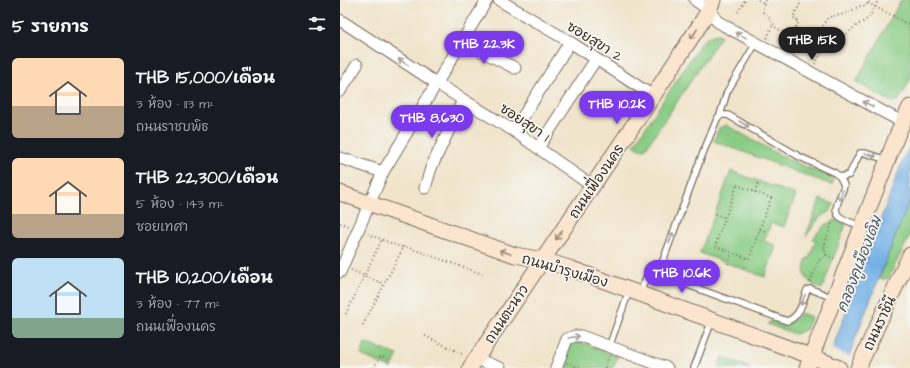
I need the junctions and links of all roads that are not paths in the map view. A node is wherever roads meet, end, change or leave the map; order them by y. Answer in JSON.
{"nodes":[{"id":1,"x":487,"y":0,"type":"edge"},
{"id":2,"x":499,"y":0,"type":"edge"},
{"id":3,"x":695,"y":0,"type":"edge"},
{"id":4,"x":711,"y":5,"type":"edge"},
{"id":5,"x":340,"y":20,"type":"edge"},
{"id":6,"x":462,"y":41,"type":"junction"},
{"id":7,"x":570,"y":42,"type":"junction"},
{"id":8,"x":756,"y":43,"type":"junction"},
{"id":9,"x":596,"y":60,"type":"junction"},
{"id":10,"x":357,"y":65,"type":"dead end"},
{"id":11,"x":515,"y":68,"type":"dead end"},
{"id":12,"x":436,"y":83,"type":"junction"},
{"id":13,"x":340,"y":91,"type":"edge"},
{"id":14,"x":653,"y":96,"type":"junction"},
{"id":15,"x":463,"y":100,"type":"junction"},
{"id":16,"x":910,"y":107,"type":"edge"},
{"id":17,"x":720,"y":115,"type":"junction"},
{"id":18,"x":902,"y":122,"type":"junction"},
{"id":19,"x":514,"y":131,"type":"junction"},
{"id":20,"x":538,"y":148,"type":"junction"},
{"id":21,"x":340,"y":158,"type":"edge"},
{"id":22,"x":887,"y":160,"type":"junction"},
{"id":23,"x":383,"y":172,"type":"junction"},
{"id":24,"x":840,"y":177,"type":"junction"},
{"id":25,"x":592,"y":186,"type":"junction"},
{"id":26,"x":425,"y":188,"type":"dead end"},
{"id":27,"x":340,"y":193,"type":"edge"},
{"id":28,"x":370,"y":204,"type":"junction"},
{"id":29,"x":862,"y":226,"type":"junction"},
{"id":30,"x":910,"y":255,"type":"edge"},
{"id":31,"x":543,"y":260,"type":"junction"},
{"id":32,"x":341,"y":270,"type":"edge"},
{"id":33,"x":661,"y":270,"type":"junction"},
{"id":34,"x":635,"y":291,"type":"junction"},
{"id":35,"x":834,"y":298,"type":"junction"},
{"id":36,"x":712,"y":320,"type":"junction"},
{"id":37,"x":610,"y":349,"type":"junction"},
{"id":38,"x":813,"y":361,"type":"edge"},
{"id":39,"x":472,"y":362,"type":"edge"},
{"id":40,"x":559,"y":365,"type":"edge"},
{"id":41,"x":500,"y":368,"type":"edge"},
{"id":42,"x":667,"y":368,"type":"edge"},
{"id":43,"x":694,"y":368,"type":"edge"},
{"id":44,"x":839,"y":368,"type":"edge"},
{"id":45,"x":858,"y":368,"type":"edge"}],
"edges":[{"from":1,"to":6,"type":"street"},
{"from":2,"to":7,"type":"street","name":"ซอยสุขา 2"},
{"from":3,"to":4,"type":"street"},
{"from":8,"to":4,"type":"street","one_way":true},
{"from":4,"to":14,"type":"street","name":"ถนนเฟื่องนคร","one_way":true},
{"from":12,"to":5,"type":"street","name":"ซอยสุขา 1","one_way":true},
{"from":6,"to":11,"type":"street"},
{"from":6,"to":12,"type":"street"},
{"from":7,"to":9,"type":"street","name":"ซอยสุขา 2"},
{"from":7,"to":19,"type":"street"},
{"from":8,"to":17,"type":"lane"},
{"from":18,"to":8,"type":"street","one_way":true},
{"from":9,"to":14,"type":"street","name":"ซอยสุขา 2"},
{"from":9,"to":20,"type":"street"},
{"from":10,"to":13,"type":"street"},
{"from":12,"to":15,"type":"street","name":"ซอยสุขา 1"},
{"from":12,"to":23,"type":"street"},
{"from":14,"to":25,"type":"street","name":"ถนนเฟื่องนคร"},
{"from":15,"to":19,"type":"street","name":"ซอยสุขา 1"},
{"from":15,"to":26,"type":"street"},
{"from":16,"to":18,"type":"street"},
{"from":17,"to":24,"type":"lane","one_way":true},
{"from":33,"to":17,"type":"lane","one_way":true},
{"from":18,"to":22,"type":"street"},
{"from":19,"to":20,"type":"street","name":"ซอยสุขา 1"},
{"from":20,"to":25,"type":"street","name":"ซอยสุขา 1"},
{"from":21,"to":23,"type":"street"},
{"from":24,"to":22,"type":"lane","one_way":true},
{"from":22,"to":29,"type":"street"},
{"from":23,"to":28,"type":"street"},
{"from":24,"to":29,"type":"lane","one_way":true},
{"from":25,"to":31,"type":"street","name":"ถนนเฟื่องนคร","one_way":true},
{"from":27,"to":28,"type":"street","name":"ถนนบำรุงเมือง"},
{"from":31,"to":28,"type":"street","name":"ถนนบำรุงเมือง","one_way":true},
{"from":28,"to":32,"type":"street"},
{"from":29,"to":35,"type":"street"},
{"from":30,"to":45,"type":"street","name":"ถนนราชินี"},
{"from":31,"to":34,"type":"street","name":"ถนนบำรุงเมือง"},
{"from":31,"to":39,"type":"street","name":"ถนนตะนาว"},
{"from":33,"to":34,"type":"lane"},
{"from":35,"to":33,"type":"lane","one_way":true},
{"from":34,"to":36,"type":"street","name":"ถนนบำรุงเมือง"},
{"from":34,"to":37,"type":"lane"},
{"from":35,"to":38,"type":"street"},
{"from":36,"to":38,"type":"street","name":"ถนนบำรุงเมือง"},
{"from":36,"to":43,"type":"lane"},
{"from":40,"to":37,"type":"street","one_way":true},
{"from":37,"to":42,"type":"street"},
{"from":38,"to":44,"type":"street","name":"ถนนบำรุงเมือง"},
{"from":39,"to":41,"type":"street"}]}
